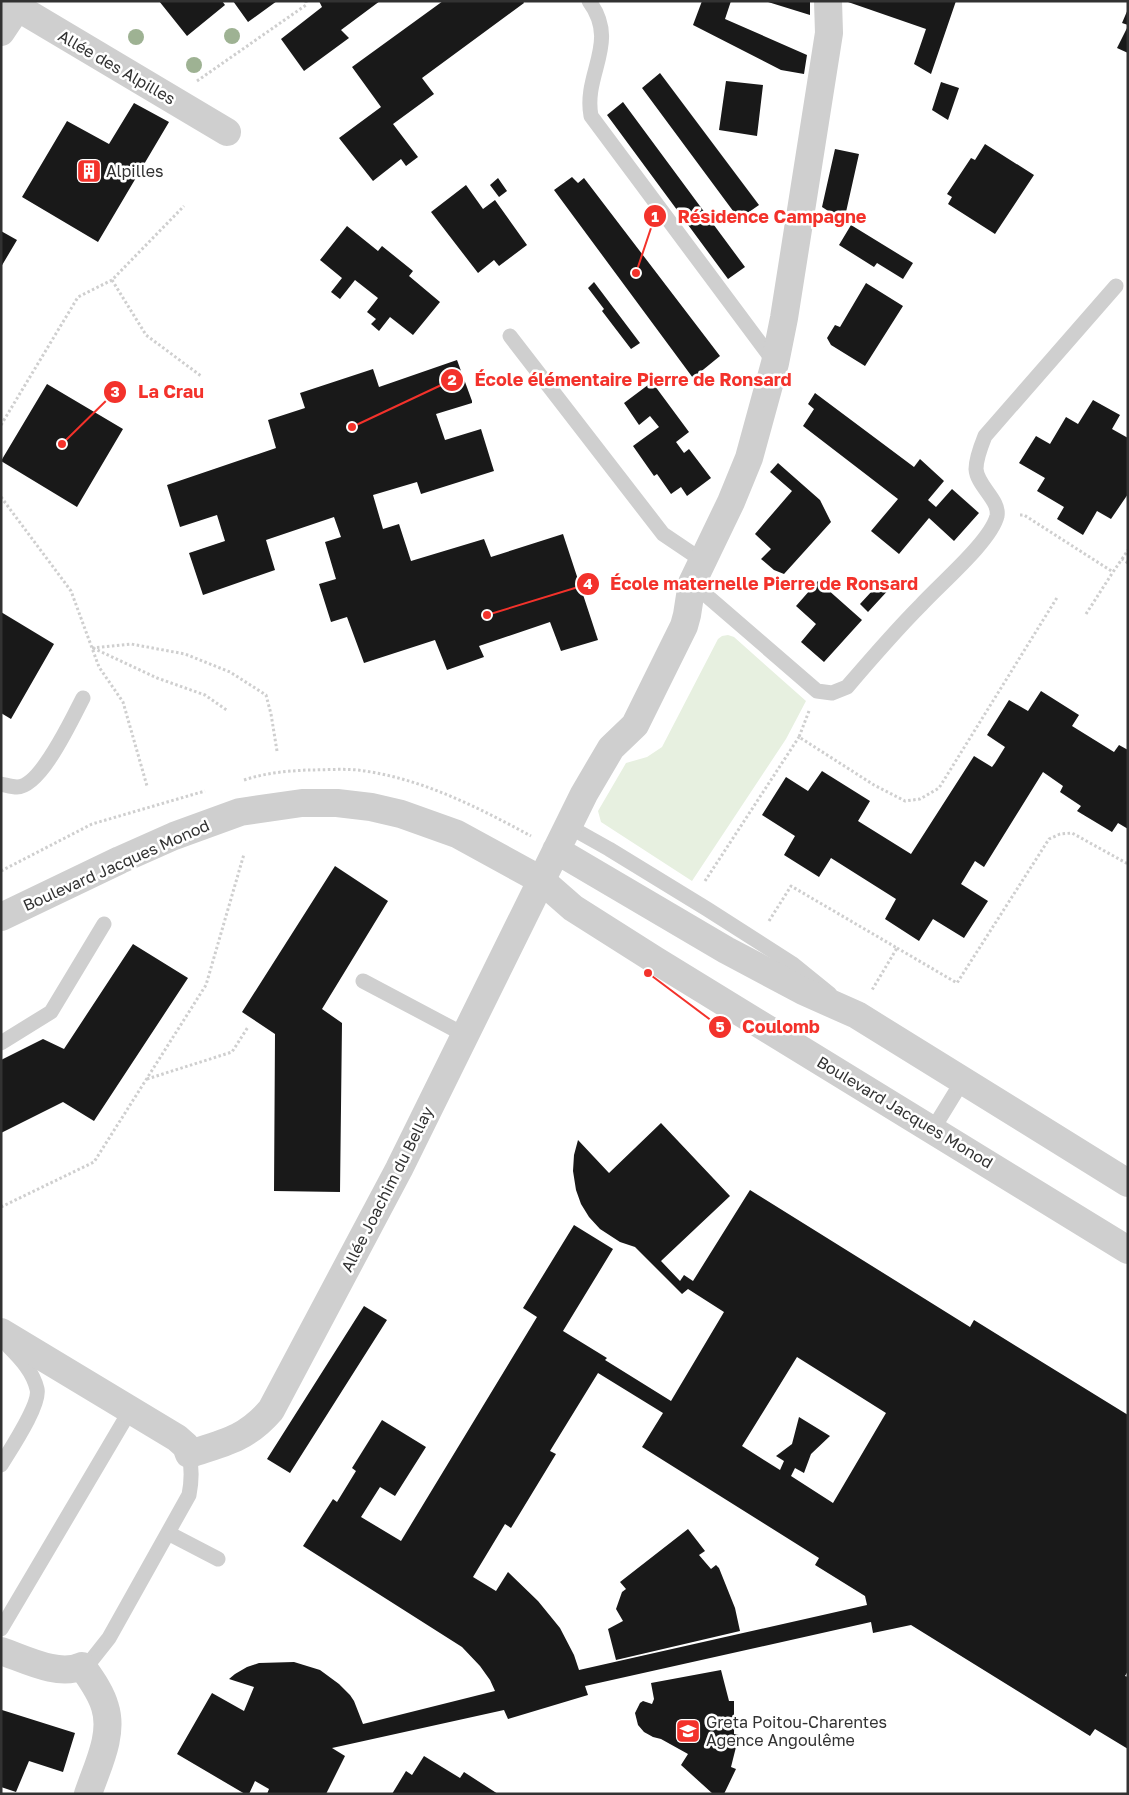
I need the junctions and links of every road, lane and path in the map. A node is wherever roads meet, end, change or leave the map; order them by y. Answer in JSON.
{"nodes":[{"id":1,"x":306,"y":1,"type":"edge"},
{"id":2,"x":589,"y":1,"type":"edge"},
{"id":3,"x":828,"y":1,"type":"edge"},
{"id":4,"x":12,"y":4,"type":"edge"},
{"id":5,"x":1,"y":32,"type":"edge"},
{"id":6,"x":172,"y":98,"type":"junction"},
{"id":7,"x":227,"y":132,"type":"dead end"},
{"id":8,"x":184,"y":206,"type":"dead end"},
{"id":9,"x":112,"y":280,"type":"junction"},
{"id":10,"x":1116,"y":286,"type":"dead end"},
{"id":11,"x":510,"y":336,"type":"dead end"},
{"id":12,"x":775,"y":363,"type":"junction"},
{"id":13,"x":201,"y":376,"type":"dead end"},
{"id":14,"x":1,"y":425,"type":"edge"},
{"id":15,"x":1,"y":497,"type":"edge"},
{"id":16,"x":998,"y":513,"type":"junction"},
{"id":17,"x":1128,"y":550,"type":"edge"},
{"id":18,"x":1122,"y":559,"type":"junction"},
{"id":19,"x":1128,"y":563,"type":"edge"},
{"id":20,"x":698,"y":572,"type":"junction"},
{"id":21,"x":1113,"y":572,"type":"junction"},
{"id":22,"x":1058,"y":596,"type":"dead end"},
{"id":23,"x":1086,"y":614,"type":"dead end"},
{"id":24,"x":92,"y":648,"type":"junction"},
{"id":25,"x":817,"y":691,"type":"junction"},
{"id":26,"x":83,"y":698,"type":"dead end"},
{"id":27,"x":228,"y":710,"type":"dead end"},
{"id":28,"x":799,"y":737,"type":"junction"},
{"id":29,"x":277,"y":751,"type":"dead end"},
{"id":30,"x":1,"y":784,"type":"edge"},
{"id":31,"x":147,"y":786,"type":"dead end"},
{"id":32,"x":562,"y":838,"type":"junction"},
{"id":33,"x":244,"y":854,"type":"dead end"},
{"id":34,"x":1128,"y":864,"type":"edge"},
{"id":35,"x":541,"y":880,"type":"junction"},
{"id":36,"x":692,"y":900,"type":"junction"},
{"id":37,"x":1,"y":917,"type":"edge"},
{"id":38,"x":104,"y":924,"type":"dead end"},
{"id":39,"x":756,"y":941,"type":"junction"},
{"id":40,"x":897,"y":948,"type":"junction"},
{"id":41,"x":363,"y":981,"type":"dead end"},
{"id":42,"x":857,"y":1015,"type":"junction"},
{"id":43,"x":248,"y":1027,"type":"dead end"},
{"id":44,"x":465,"y":1035,"type":"junction"},
{"id":45,"x":1,"y":1043,"type":"edge"},
{"id":46,"x":146,"y":1079,"type":"junction"},
{"id":47,"x":963,"y":1080,"type":"junction"},
{"id":48,"x":933,"y":1129,"type":"junction"},
{"id":49,"x":1128,"y":1183,"type":"edge"},
{"id":50,"x":1,"y":1207,"type":"edge"},
{"id":51,"x":1128,"y":1250,"type":"edge"},
{"id":52,"x":1,"y":1332,"type":"edge"},
{"id":53,"x":1,"y":1339,"type":"edge"},
{"id":54,"x":131,"y":1410,"type":"junction"},
{"id":55,"x":189,"y":1454,"type":"junction"},
{"id":56,"x":1,"y":1465,"type":"edge"},
{"id":57,"x":168,"y":1532,"type":"junction"},
{"id":58,"x":218,"y":1559,"type":"dead end"},
{"id":59,"x":1,"y":1629,"type":"edge"},
{"id":60,"x":1,"y":1651,"type":"edge"},
{"id":61,"x":82,"y":1666,"type":"junction"},
{"id":62,"x":88,"y":1794,"type":"edge"}],
"edges":[{"from":1,"to":6,"type":"path"},
{"from":2,"to":12,"type":"lane"},
{"from":3,"to":12,"type":"street","name":"Allée Joachim du Bellay"},
{"from":4,"to":5,"type":"street"},
{"from":4,"to":6,"type":"street","name":"Allée des Alpilles"},
{"from":6,"to":7,"type":"street","name":"Allée des Alpilles"},
{"from":8,"to":9,"type":"path"},
{"from":9,"to":13,"type":"path"},
{"from":9,"to":14,"type":"path"},
{"from":10,"to":16,"type":"lane"},
{"from":11,"to":20,"type":"lane"},
{"from":12,"to":20,"type":"street","name":"Allée Joachim du Bellay"},
{"from":15,"to":24,"type":"path"},
{"from":16,"to":21,"type":"path"},
{"from":16,"to":25,"type":"lane"},
{"from":17,"to":18,"type":"path"},
{"from":18,"to":19,"type":"path"},
{"from":18,"to":21,"type":"path"},
{"from":20,"to":25,"type":"lane"},
{"from":20,"to":32,"type":"street","name":"Allée Joachim du Bellay"},
{"from":21,"to":23,"type":"path"},
{"from":22,"to":28,"type":"path"},
{"from":24,"to":27,"type":"path"},
{"from":24,"to":29,"type":"path"},
{"from":24,"to":31,"type":"path"},
{"from":25,"to":28,"type":"path"},
{"from":26,"to":30,"type":"lane"},
{"from":28,"to":36,"type":"path"},
{"from":32,"to":35,"type":"street","name":"Allée Joachim du Bellay"},
{"from":32,"to":36,"type":"lane"},
{"from":32,"to":42,"type":"street"},
{"from":33,"to":46,"type":"path"},
{"from":34,"to":40,"type":"path"},
{"from":35,"to":37,"type":"street","name":"Boulevard Jacques Monod"},
{"from":35,"to":44,"type":"street","name":"Allée Joachim du Bellay"},
{"from":35,"to":48,"type":"street","name":"Boulevard Jacques Monod"},
{"from":36,"to":39,"type":"lane"},
{"from":38,"to":45,"type":"lane"},
{"from":39,"to":40,"type":"path"},
{"from":39,"to":42,"type":"lane"},
{"from":40,"to":42,"type":"path"},
{"from":41,"to":44,"type":"lane"},
{"from":42,"to":47,"type":"street"},
{"from":43,"to":46,"type":"path"},
{"from":44,"to":55,"type":"street","name":"Allée Joachim du Bellay"},
{"from":46,"to":50,"type":"path"},
{"from":47,"to":48,"type":"lane"},
{"from":47,"to":49,"type":"street"},
{"from":48,"to":51,"type":"street","name":"Boulevard Jacques Monod"},
{"from":52,"to":54,"type":"street"},
{"from":53,"to":56,"type":"lane"},
{"from":54,"to":55,"type":"street"},
{"from":54,"to":59,"type":"lane"},
{"from":55,"to":57,"type":"lane"},
{"from":57,"to":58,"type":"lane"},
{"from":57,"to":61,"type":"lane"},
{"from":60,"to":61,"type":"street"},
{"from":61,"to":62,"type":"street"}]}
